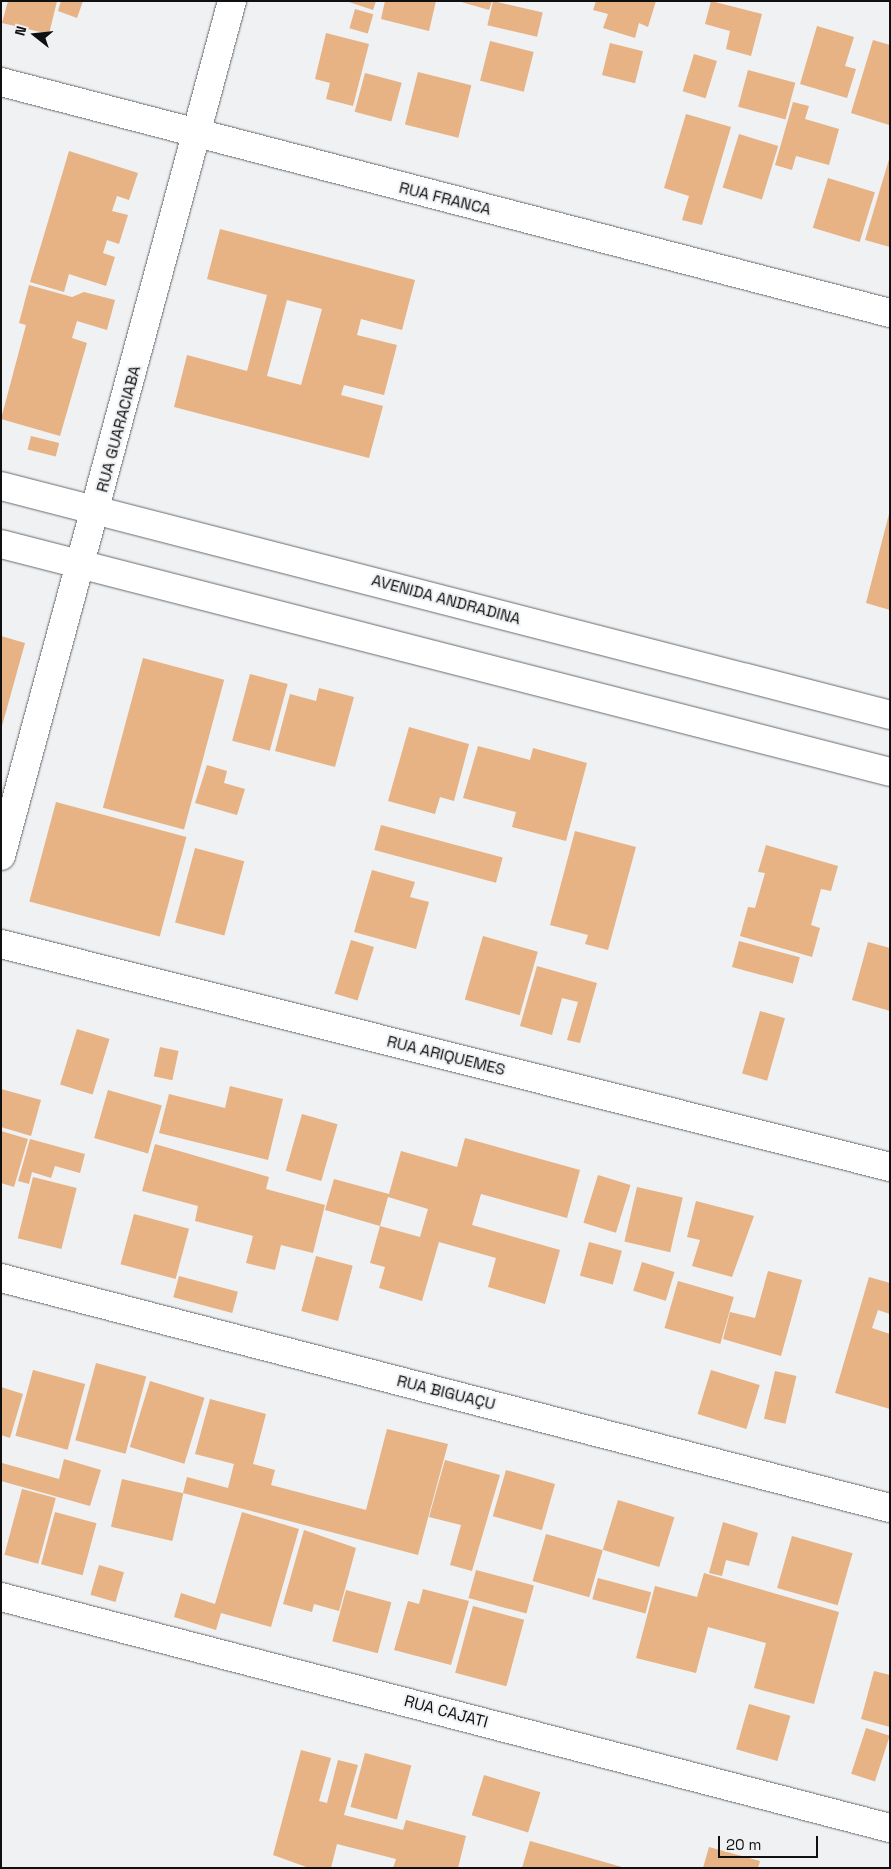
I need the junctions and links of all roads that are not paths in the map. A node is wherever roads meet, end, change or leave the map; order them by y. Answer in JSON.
{"nodes":[{"id":1,"x":232,"y":1,"type":"edge"},
{"id":2,"x":1,"y":82,"type":"edge"},
{"id":3,"x":197,"y":134,"type":"junction"},
{"id":4,"x":890,"y":313,"type":"edge"},
{"id":5,"x":1,"y":486,"type":"edge"},
{"id":6,"x":97,"y":510,"type":"junction"},
{"id":7,"x":1,"y":544,"type":"edge"},
{"id":8,"x":82,"y":565,"type":"junction"},
{"id":9,"x":890,"y":715,"type":"edge"},
{"id":10,"x":890,"y":772,"type":"edge"},
{"id":11,"x":1,"y":856,"type":"edge"},
{"id":12,"x":1,"y":944,"type":"edge"},
{"id":13,"x":890,"y":1167,"type":"edge"},
{"id":14,"x":1,"y":1278,"type":"edge"},
{"id":15,"x":890,"y":1508,"type":"edge"},
{"id":16,"x":1,"y":1597,"type":"edge"},
{"id":17,"x":890,"y":1828,"type":"edge"}],
"edges":[{"from":1,"to":3,"type":"street","name":"RUA GUARACIABA"},
{"from":2,"to":3,"type":"street","name":"RUA FRANCA"},
{"from":3,"to":4,"type":"street","name":"RUA FRANCA"},
{"from":3,"to":6,"type":"street","name":"RUA GUARACIABA"},
{"from":5,"to":6,"type":"street","name":"AVENIDA ANDRADINA"},
{"from":6,"to":8,"type":"street","name":"RUA GUARACIABA"},
{"from":6,"to":9,"type":"street","name":"AVENIDA ANDRADINA"},
{"from":7,"to":8,"type":"street"},
{"from":8,"to":10,"type":"street"},
{"from":8,"to":11,"type":"street","name":"RUA GUARACIABA"},
{"from":12,"to":13,"type":"street","name":"RUA ARIQUEMES"},
{"from":14,"to":15,"type":"street","name":"RUA BIGUAÇU"},
{"from":16,"to":17,"type":"street","name":"RUA CAJATI"}]}
